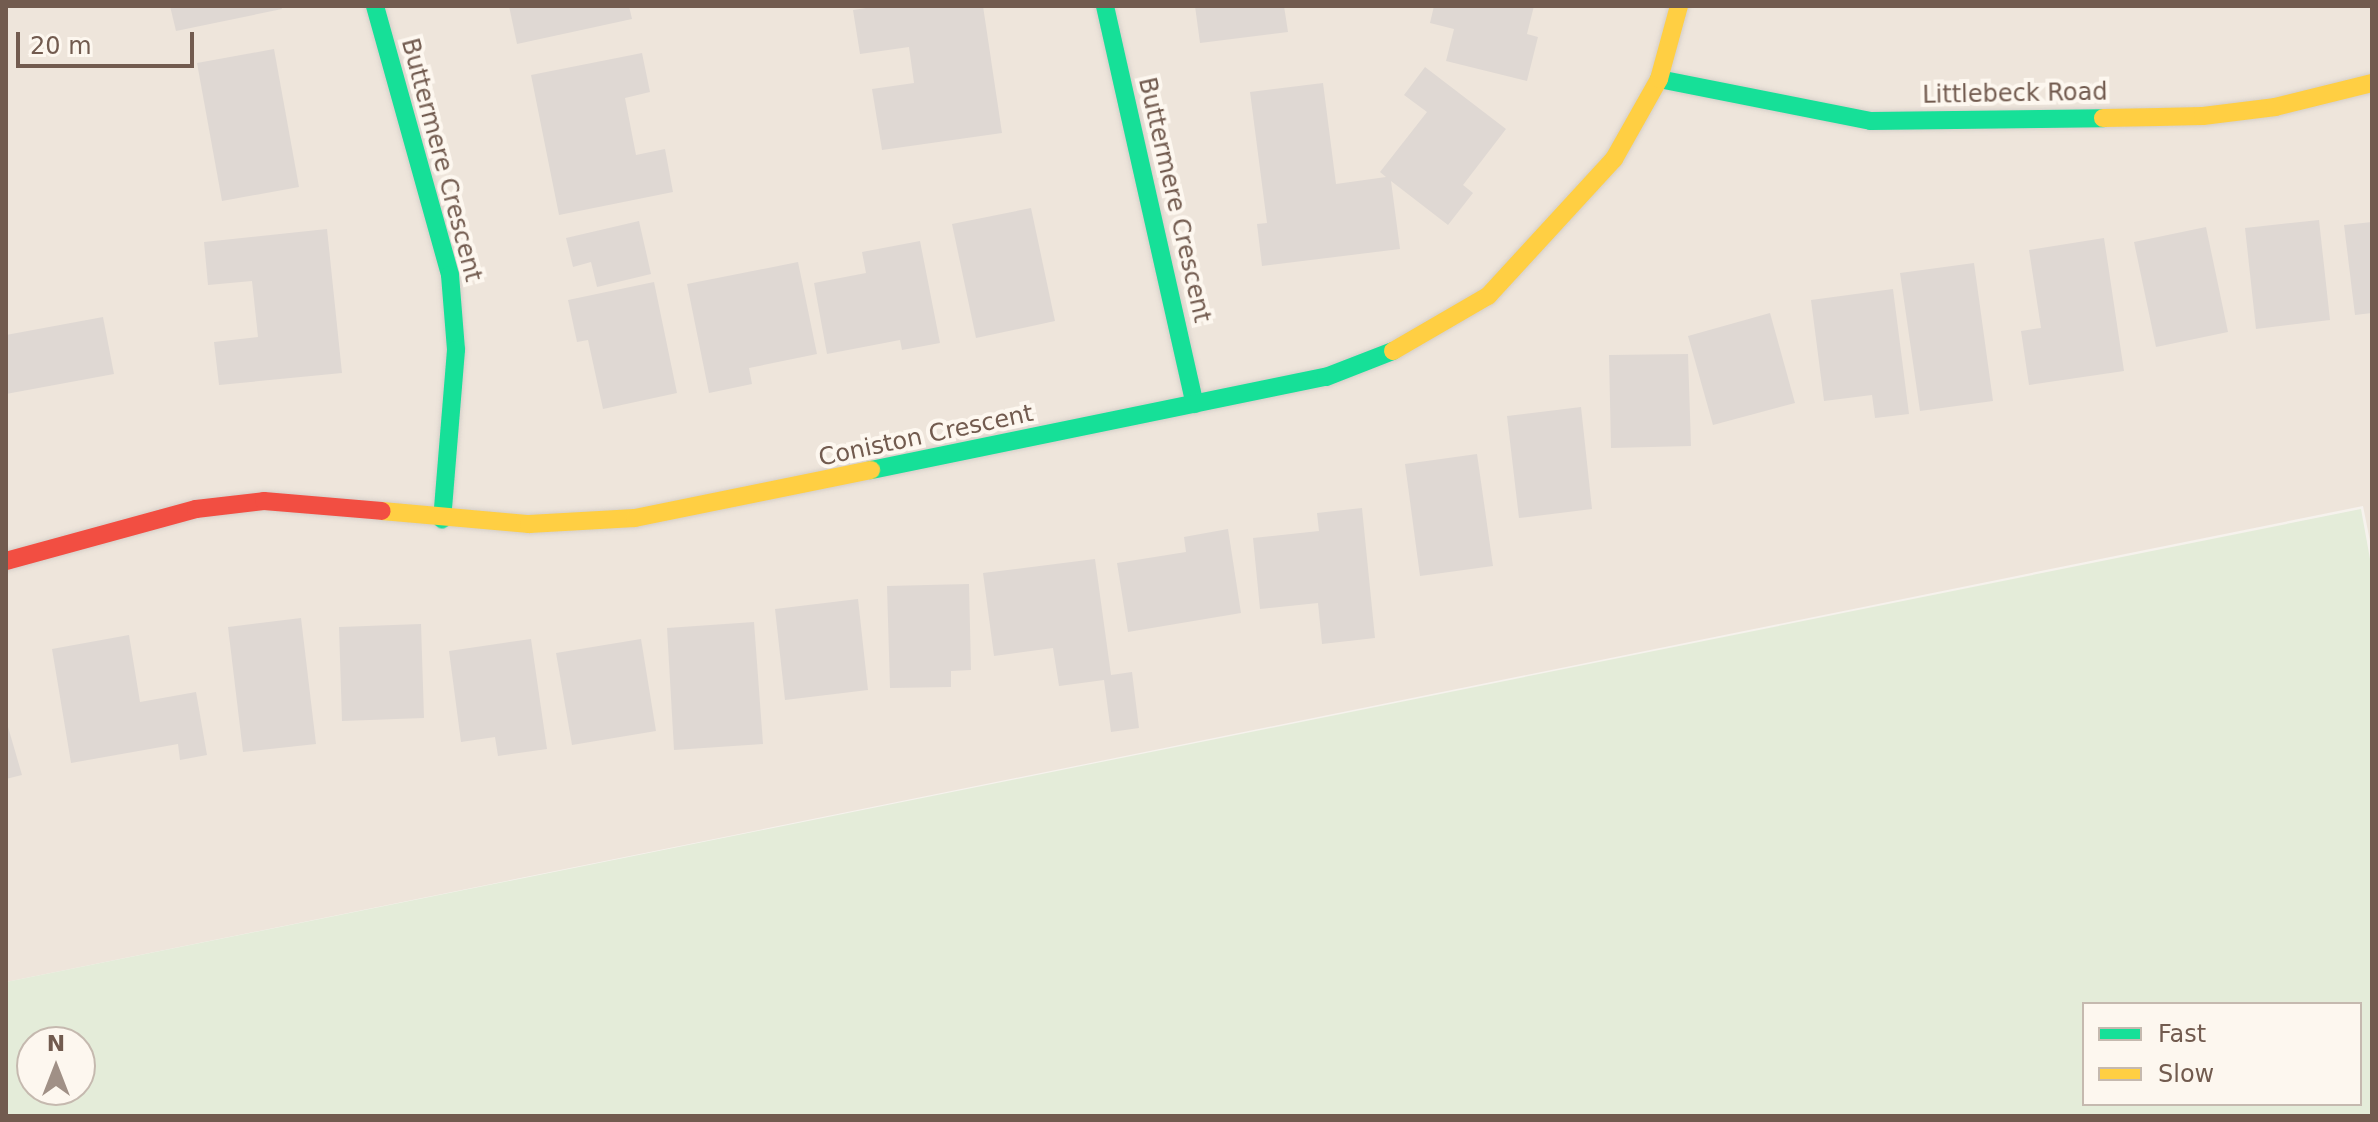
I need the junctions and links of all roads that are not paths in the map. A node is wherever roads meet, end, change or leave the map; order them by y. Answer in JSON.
{"nodes":[{"id":1,"x":375,"y":6,"type":"edge"},
{"id":2,"x":1105,"y":6,"type":"edge"},
{"id":3,"x":1679,"y":6,"type":"edge"},
{"id":4,"x":1659,"y":79,"type":"junction"},
{"id":5,"x":2372,"y":83,"type":"edge"},
{"id":6,"x":1195,"y":404,"type":"junction"},
{"id":7,"x":442,"y":519,"type":"junction"},
{"id":8,"x":6,"y":561,"type":"edge"}],
"edges":[{"from":1,"to":7,"type":"street","name":"Buttermere Crescent"},
{"from":2,"to":6,"type":"street","name":"Buttermere Crescent"},
{"from":3,"to":4,"type":"street","name":"Coniston Crescent"},
{"from":4,"to":5,"type":"street","name":"Littlebeck Road"},
{"from":4,"to":6,"type":"street","name":"Coniston Crescent"},
{"from":6,"to":7,"type":"street","name":"Coniston Crescent"},
{"from":7,"to":8,"type":"street","name":"Coniston Crescent"}]}
